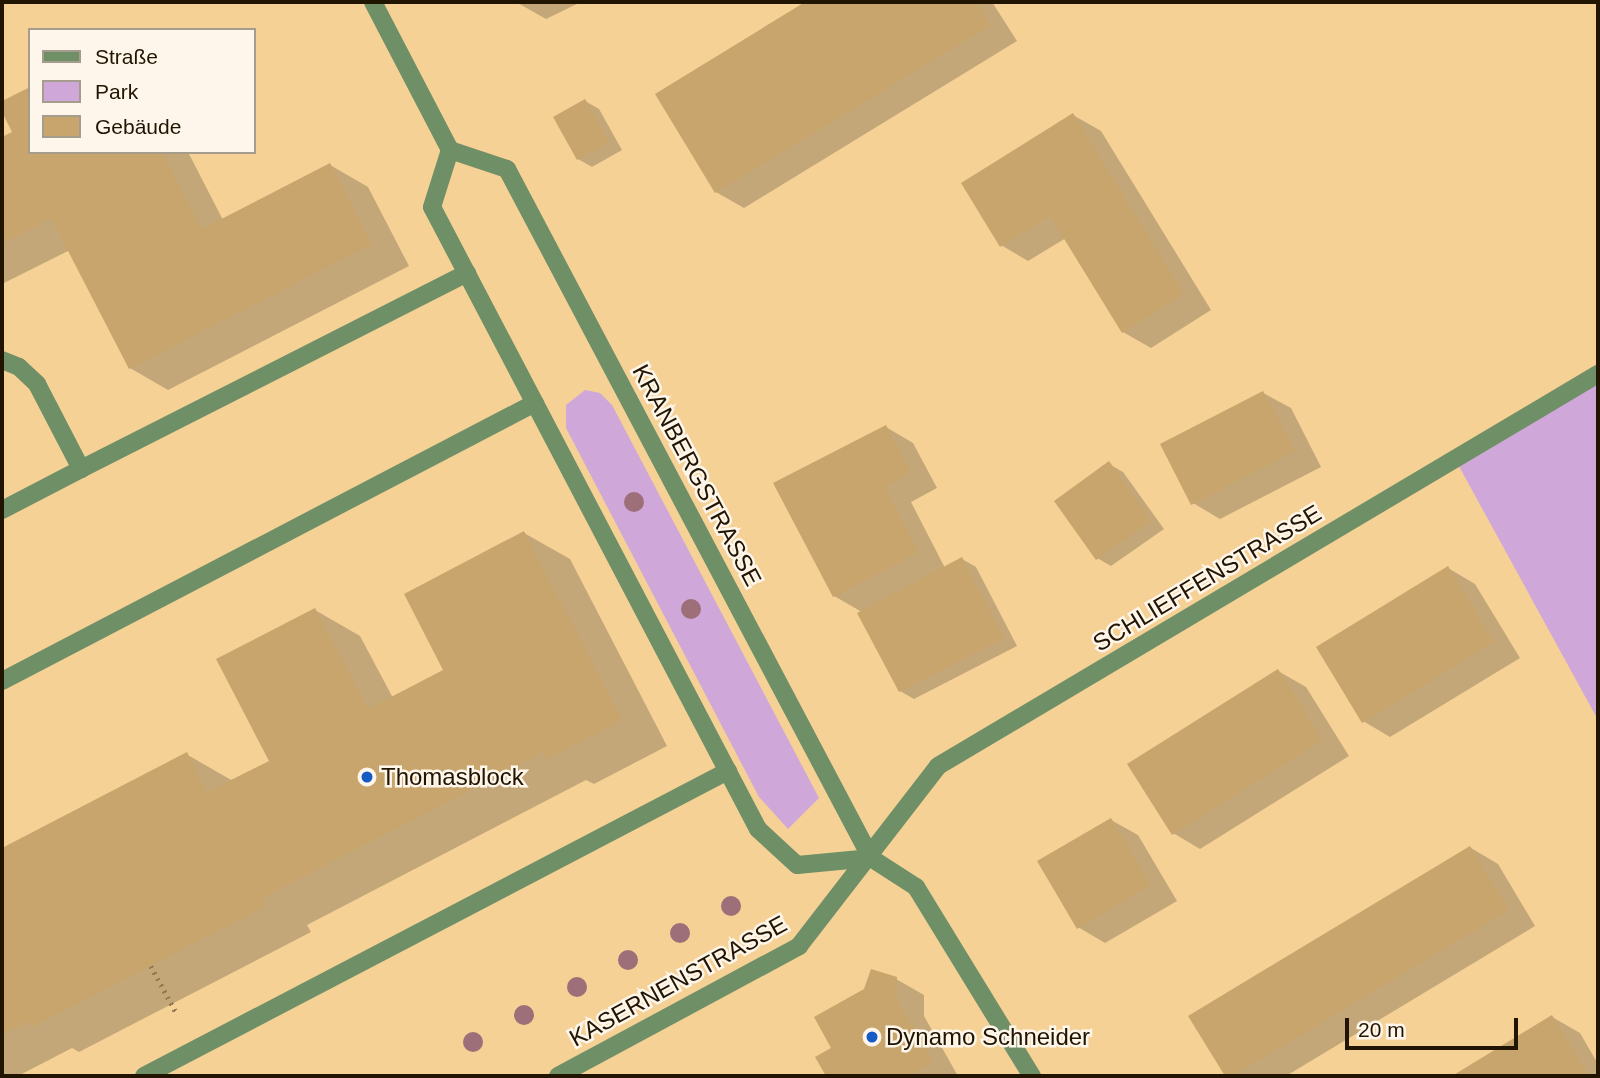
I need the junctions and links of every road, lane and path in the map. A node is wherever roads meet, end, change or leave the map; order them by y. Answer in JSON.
{"nodes":[{"id":1,"x":373,"y":2,"type":"edge"},
{"id":2,"x":450,"y":150,"type":"junction"},
{"id":3,"x":467,"y":273,"type":"junction"},
{"id":4,"x":2,"y":360,"type":"edge"},
{"id":5,"x":1598,"y":374,"type":"edge"},
{"id":6,"x":535,"y":403,"type":"junction"},
{"id":7,"x":81,"y":469,"type":"junction"},
{"id":8,"x":2,"y":510,"type":"edge"},
{"id":9,"x":2,"y":681,"type":"edge"},
{"id":10,"x":728,"y":771,"type":"junction"},
{"id":11,"x":871,"y":858,"type":"junction"},
{"id":12,"x":144,"y":1076,"type":"edge"},
{"id":13,"x":558,"y":1076,"type":"edge"},
{"id":14,"x":1032,"y":1076,"type":"edge"}],
"edges":[{"from":1,"to":2,"type":"street"},
{"from":2,"to":3,"type":"street"},
{"from":2,"to":11,"type":"street","name":"KRANBERGSTRASSE"},
{"from":3,"to":6,"type":"street"},
{"from":3,"to":7,"type":"street"},
{"from":4,"to":7,"type":"street"},
{"from":5,"to":11,"type":"street","name":"SCHLIEFFENSTRASSE"},
{"from":6,"to":9,"type":"street"},
{"from":6,"to":10,"type":"street"},
{"from":7,"to":8,"type":"street"},
{"from":10,"to":11,"type":"street"},
{"from":10,"to":12,"type":"street"},
{"from":11,"to":13,"type":"street","name":"KASERNENSTRASSE"},
{"from":11,"to":14,"type":"street","name":"KRANBERGSTRASSE"}]}
